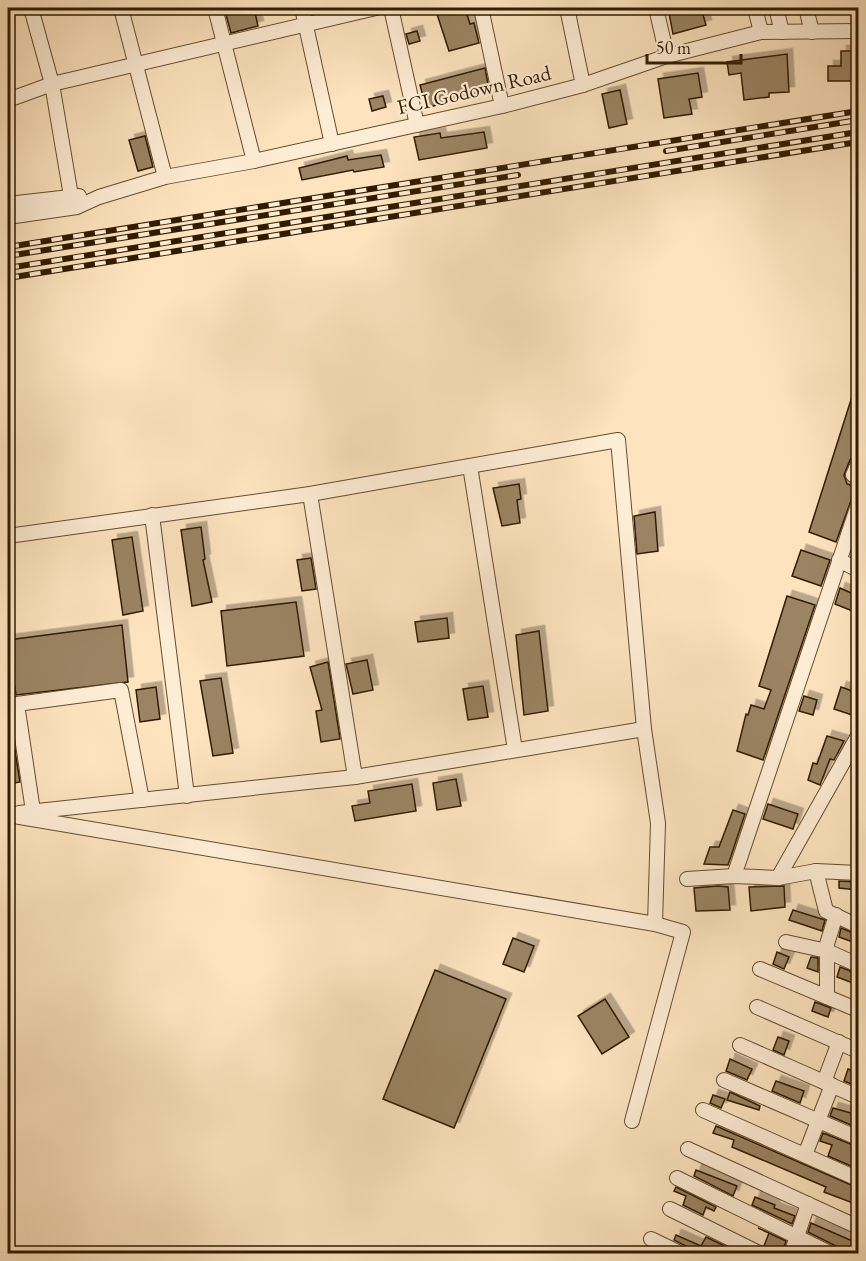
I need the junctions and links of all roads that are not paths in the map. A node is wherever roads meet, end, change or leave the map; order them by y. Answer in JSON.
{"nodes":[{"id":1,"x":31,"y":8,"type":"edge"},
{"id":2,"x":121,"y":8,"type":"edge"},
{"id":3,"x":215,"y":8,"type":"edge"},
{"id":4,"x":302,"y":8,"type":"edge"},
{"id":5,"x":376,"y":8,"type":"edge"},
{"id":6,"x":392,"y":8,"type":"edge"},
{"id":7,"x":481,"y":8,"type":"edge"},
{"id":8,"x":567,"y":8,"type":"edge"},
{"id":9,"x":656,"y":8,"type":"edge"},
{"id":10,"x":755,"y":8,"type":"edge"},
{"id":11,"x":776,"y":8,"type":"edge"},
{"id":12,"x":806,"y":8,"type":"edge"},
{"id":13,"x":306,"y":25,"type":"junction"},
{"id":14,"x":858,"y":31,"type":"edge"},
{"id":15,"x":761,"y":32,"type":"junction"},
{"id":16,"x":782,"y":32,"type":"junction"},
{"id":17,"x":812,"y":32,"type":"junction"},
{"id":18,"x":225,"y":44,"type":"junction"},
{"id":19,"x":667,"y":56,"type":"junction"},
{"id":20,"x":136,"y":65,"type":"junction"},
{"id":21,"x":52,"y":84,"type":"junction"},
{"id":22,"x":583,"y":85,"type":"junction"},
{"id":23,"x":8,"y":100,"type":"edge"},
{"id":24,"x":502,"y":106,"type":"junction"},
{"id":25,"x":417,"y":125,"type":"junction"},
{"id":26,"x":332,"y":144,"type":"junction"},
{"id":27,"x":254,"y":161,"type":"junction"},
{"id":28,"x":165,"y":177,"type":"junction"},
{"id":29,"x":71,"y":196,"type":"junction"},
{"id":30,"x":99,"y":197,"type":"junction"},
{"id":31,"x":8,"y":204,"type":"edge"},
{"id":32,"x":8,"y":217,"type":"edge"},
{"id":33,"x":858,"y":464,"type":"edge"},
{"id":34,"x":470,"y":466,"type":"junction"},
{"id":35,"x":858,"y":478,"type":"edge"},
{"id":36,"x":310,"y":494,"type":"junction"},
{"id":37,"x":858,"y":505,"type":"edge"},
{"id":38,"x":152,"y":515,"type":"junction"},
{"id":39,"x":8,"y":536,"type":"edge"},
{"id":40,"x":839,"y":560,"type":"junction"},
{"id":41,"x":858,"y":570,"type":"edge"},
{"id":42,"x":644,"y":729,"type":"junction"},
{"id":43,"x":858,"y":736,"type":"edge"},
{"id":44,"x":515,"y":750,"type":"junction"},
{"id":45,"x":355,"y":777,"type":"junction"},
{"id":46,"x":187,"y":796,"type":"junction"},
{"id":47,"x":141,"y":800,"type":"junction"},
{"id":48,"x":33,"y":811,"type":"junction"},
{"id":49,"x":8,"y":814,"type":"edge"},
{"id":50,"x":816,"y":872,"type":"junction"},
{"id":51,"x":858,"y":873,"type":"edge"},
{"id":52,"x":734,"y":876,"type":"junction"},
{"id":53,"x":778,"y":878,"type":"junction"},
{"id":54,"x":687,"y":879,"type":"dead end"},
{"id":55,"x":836,"y":915,"type":"junction"},
{"id":56,"x":655,"y":924,"type":"junction"},
{"id":57,"x":858,"y":926,"type":"edge"},
{"id":58,"x":786,"y":942,"type":"dead end"},
{"id":59,"x":827,"y":951,"type":"junction"},
{"id":60,"x":858,"y":965,"type":"edge"},
{"id":61,"x":760,"y":969,"type":"dead end"},
{"id":62,"x":827,"y":997,"type":"junction"},
{"id":63,"x":757,"y":1007,"type":"dead end"},
{"id":64,"x":858,"y":1010,"type":"edge"},
{"id":65,"x":839,"y":1042,"type":"junction"},
{"id":66,"x":740,"y":1045,"type":"dead end"},
{"id":67,"x":858,"y":1051,"type":"edge"},
{"id":68,"x":724,"y":1080,"type":"dead end"},
{"id":69,"x":828,"y":1084,"type":"junction"},
{"id":70,"x":858,"y":1097,"type":"edge"},
{"id":71,"x":703,"y":1110,"type":"dead end"},
{"id":72,"x":818,"y":1120,"type":"junction"},
{"id":73,"x":632,"y":1121,"type":"dead end"},
{"id":74,"x":858,"y":1138,"type":"edge"},
{"id":75,"x":688,"y":1149,"type":"dead end"},
{"id":76,"x":805,"y":1155,"type":"junction"},
{"id":77,"x":677,"y":1178,"type":"dead end"},
{"id":78,"x":858,"y":1179,"type":"edge"},
{"id":79,"x":808,"y":1204,"type":"junction"},
{"id":80,"x":670,"y":1209,"type":"dead end"},
{"id":81,"x":858,"y":1227,"type":"edge"},
{"id":82,"x":796,"y":1235,"type":"junction"},
{"id":83,"x":651,"y":1239,"type":"dead end"},
{"id":84,"x":682,"y":1254,"type":"edge"},
{"id":85,"x":761,"y":1254,"type":"edge"},
{"id":86,"x":791,"y":1254,"type":"edge"},
{"id":87,"x":832,"y":1254,"type":"edge"}],
"edges":[{"from":1,"to":21,"type":"street"},
{"from":2,"to":20,"type":"street"},
{"from":3,"to":18,"type":"street"},
{"from":4,"to":13,"type":"street"},
{"from":5,"to":13,"type":"street"},
{"from":6,"to":25,"type":"street"},
{"from":7,"to":24,"type":"street"},
{"from":8,"to":22,"type":"street"},
{"from":9,"to":19,"type":"street"},
{"from":10,"to":15,"type":"street"},
{"from":11,"to":16,"type":"street"},
{"from":12,"to":17,"type":"street"},
{"from":13,"to":18,"type":"street"},
{"from":13,"to":26,"type":"street"},
{"from":14,"to":17,"type":"street","name":"FCI Godown Road"},
{"from":15,"to":16,"type":"street","name":"FCI Godown Road"},
{"from":15,"to":19,"type":"street","name":"FCI Godown Road"},
{"from":16,"to":17,"type":"street","name":"FCI Godown Road"},
{"from":18,"to":20,"type":"street"},
{"from":18,"to":27,"type":"street"},
{"from":19,"to":22,"type":"street","name":"FCI Godown Road"},
{"from":20,"to":21,"type":"street"},
{"from":20,"to":28,"type":"street"},
{"from":21,"to":23,"type":"street"},
{"from":21,"to":29,"type":"street"},
{"from":22,"to":24,"type":"street","name":"FCI Godown Road"},
{"from":24,"to":25,"type":"street","name":"FCI Godown Road"},
{"from":25,"to":26,"type":"street","name":"FCI Godown Road"},
{"from":26,"to":27,"type":"street","name":"FCI Godown Road"},
{"from":27,"to":28,"type":"street","name":"FCI Godown Road"},
{"from":28,"to":30,"type":"street","name":"FCI Godown Road"},
{"from":29,"to":30,"type":"street","name":"FCI Godown Road"},
{"from":29,"to":31,"type":"street","name":"FCI Godown Road"},
{"from":30,"to":32,"type":"street","name":"FCI Godown Road"},
{"from":33,"to":35,"type":"street"},
{"from":34,"to":36,"type":"street"},
{"from":34,"to":42,"type":"street"},
{"from":34,"to":44,"type":"street"},
{"from":36,"to":38,"type":"street"},
{"from":36,"to":45,"type":"street"},
{"from":37,"to":40,"type":"street"},
{"from":38,"to":39,"type":"street"},
{"from":38,"to":46,"type":"street"},
{"from":40,"to":41,"type":"street"},
{"from":40,"to":52,"type":"street"},
{"from":42,"to":44,"type":"street"},
{"from":42,"to":56,"type":"street"},
{"from":43,"to":53,"type":"street"},
{"from":44,"to":45,"type":"street"},
{"from":45,"to":46,"type":"street"},
{"from":46,"to":47,"type":"street"},
{"from":47,"to":48,"type":"street"},
{"from":47,"to":48,"type":"street"},
{"from":48,"to":49,"type":"street"},
{"from":49,"to":56,"type":"street"},
{"from":50,"to":51,"type":"street"},
{"from":50,"to":53,"type":"street"},
{"from":50,"to":55,"type":"street"},
{"from":52,"to":53,"type":"street"},
{"from":52,"to":54,"type":"street"},
{"from":55,"to":57,"type":"street"},
{"from":55,"to":59,"type":"street"},
{"from":56,"to":73,"type":"street"},
{"from":58,"to":59,"type":"street"},
{"from":59,"to":60,"type":"street"},
{"from":59,"to":62,"type":"street"},
{"from":61,"to":62,"type":"street"},
{"from":62,"to":64,"type":"street"},
{"from":63,"to":65,"type":"street"},
{"from":65,"to":67,"type":"street"},
{"from":65,"to":69,"type":"street"},
{"from":66,"to":69,"type":"street"},
{"from":68,"to":72,"type":"street"},
{"from":69,"to":70,"type":"street"},
{"from":69,"to":72,"type":"street"},
{"from":71,"to":76,"type":"street"},
{"from":72,"to":74,"type":"street"},
{"from":72,"to":76,"type":"street"},
{"from":75,"to":79,"type":"street"},
{"from":76,"to":78,"type":"street"},
{"from":77,"to":82,"type":"street"},
{"from":79,"to":81,"type":"street"},
{"from":79,"to":82,"type":"street"},
{"from":80,"to":85,"type":"street"},
{"from":82,"to":86,"type":"street"},
{"from":82,"to":87,"type":"street"},
{"from":83,"to":84,"type":"street"}]}
